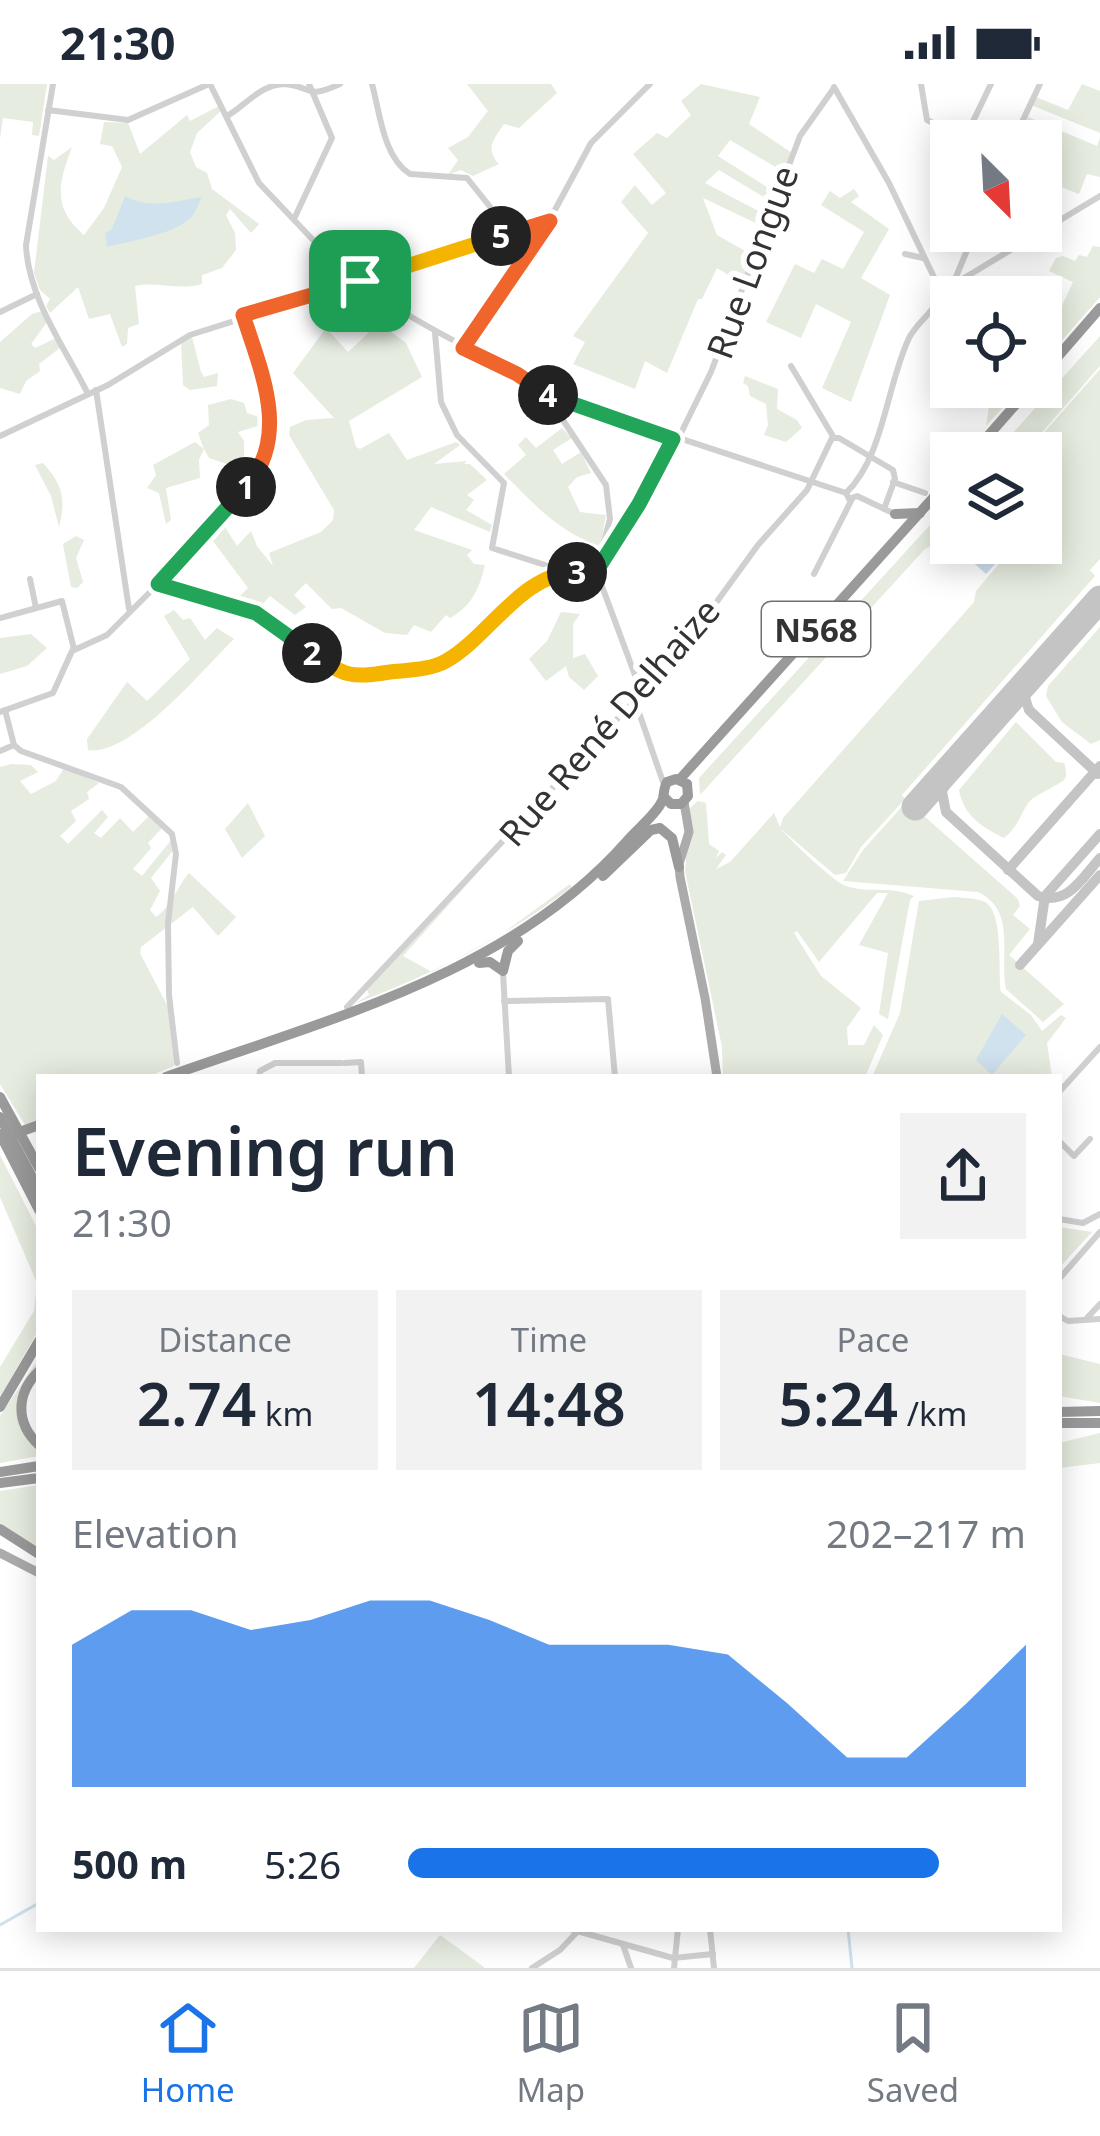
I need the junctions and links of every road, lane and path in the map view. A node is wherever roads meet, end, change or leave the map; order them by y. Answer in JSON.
{"nodes":[{"id":1,"x":53,"y":84,"type":"edge"},
{"id":2,"x":210,"y":84,"type":"edge"},
{"id":3,"x":309,"y":84,"type":"edge"},
{"id":4,"x":340,"y":84,"type":"edge"},
{"id":5,"x":372,"y":84,"type":"edge"},
{"id":6,"x":650,"y":84,"type":"edge"},
{"id":7,"x":991,"y":84,"type":"edge"},
{"id":8,"x":1040,"y":84,"type":"edge"},
{"id":9,"x":834,"y":86,"type":"edge"},
{"id":10,"x":923,"y":86,"type":"edge"},
{"id":11,"x":314,"y":94,"type":"junction"},
{"id":12,"x":48,"y":110,"type":"junction"},
{"id":13,"x":227,"y":116,"type":"junction"},
{"id":14,"x":974,"y":120,"type":"edge"},
{"id":15,"x":1023,"y":120,"type":"edge"},
{"id":16,"x":930,"y":122,"type":"edge"},
{"id":17,"x":1100,"y":196,"type":"edge"},
{"id":18,"x":294,"y":220,"type":"junction"},
{"id":19,"x":550,"y":221,"type":"junction"},
{"id":20,"x":511,"y":233,"type":"junction"},
{"id":21,"x":905,"y":254,"type":"dead end"},
{"id":22,"x":923,"y":258,"type":"junction"},
{"id":23,"x":933,"y":276,"type":"edge"},
{"id":24,"x":971,"y":276,"type":"edge"},
{"id":25,"x":360,"y":281,"type":"junction"},
{"id":26,"x":333,"y":289,"type":"junction"},
{"id":27,"x":37,"y":294,"type":"junction"},
{"id":28,"x":0,"y":312,"type":"edge"},
{"id":29,"x":930,"y":313,"type":"edge"},
{"id":30,"x":1100,"y":313,"type":"edge"},
{"id":31,"x":243,"y":315,"type":"junction"},
{"id":32,"x":435,"y":333,"type":"junction"},
{"id":33,"x":463,"y":348,"type":"junction"},
{"id":34,"x":1062,"y":356,"type":"edge"},
{"id":35,"x":791,"y":366,"type":"dead end"},
{"id":36,"x":92,"y":392,"type":"junction"},
{"id":37,"x":545,"y":394,"type":"junction"},
{"id":38,"x":1016,"y":408,"type":"edge"},
{"id":39,"x":995,"y":432,"type":"edge"},
{"id":40,"x":0,"y":436,"type":"edge"},
{"id":41,"x":834,"y":438,"type":"junction"},
{"id":42,"x":675,"y":440,"type":"junction"},
{"id":43,"x":869,"y":457,"type":"junction"},
{"id":44,"x":893,"y":482,"type":"junction"},
{"id":45,"x":808,"y":484,"type":"junction"},
{"id":46,"x":852,"y":494,"type":"junction"},
{"id":47,"x":925,"y":494,"type":"dead end"},
{"id":48,"x":930,"y":501,"type":"edge"},
{"id":49,"x":890,"y":511,"type":"junction"},
{"id":50,"x":930,"y":511,"type":"edge"},
{"id":51,"x":920,"y":512,"type":"junction"},
{"id":52,"x":903,"y":532,"type":"junction"},
{"id":53,"x":596,"y":570,"type":"junction"},
{"id":54,"x":567,"y":572,"type":"junction"},
{"id":55,"x":814,"y":574,"type":"dead end"},
{"id":56,"x":30,"y":579,"type":"dead end"},
{"id":57,"x":158,"y":584,"type":"junction"},
{"id":58,"x":36,"y":608,"type":"junction"},
{"id":59,"x":129,"y":609,"type":"junction"},
{"id":60,"x":0,"y":618,"type":"edge"},
{"id":61,"x":74,"y":649,"type":"junction"},
{"id":62,"x":638,"y":698,"type":"junction"},
{"id":63,"x":3,"y":711,"type":"edge"},
{"id":64,"x":14,"y":745,"type":"junction"},
{"id":65,"x":0,"y":751,"type":"edge"},
{"id":66,"x":674,"y":792,"type":"junction"},
{"id":67,"x":626,"y":853,"type":"junction"},
{"id":68,"x":679,"y":867,"type":"junction"},
{"id":69,"x":518,"y":941,"type":"junction"},
{"id":70,"x":479,"y":963,"type":"junction"},
{"id":71,"x":503,"y":971,"type":"junction"},
{"id":72,"x":504,"y":1000,"type":"junction"},
{"id":73,"x":343,"y":1011,"type":"junction"},
{"id":74,"x":1100,"y":1047,"type":"edge"},
{"id":75,"x":177,"y":1063,"type":"junction"},
{"id":76,"x":169,"y":1074,"type":"edge"},
{"id":77,"x":191,"y":1074,"type":"edge"},
{"id":78,"x":260,"y":1074,"type":"edge"},
{"id":79,"x":362,"y":1074,"type":"edge"},
{"id":80,"x":509,"y":1074,"type":"edge"},
{"id":81,"x":615,"y":1074,"type":"edge"},
{"id":82,"x":716,"y":1074,"type":"edge"},
{"id":83,"x":1062,"y":1089,"type":"edge"},
{"id":84,"x":0,"y":1097,"type":"edge"},
{"id":85,"x":0,"y":1117,"type":"edge"},
{"id":86,"x":36,"y":1128,"type":"edge"},
{"id":87,"x":0,"y":1139,"type":"edge"},
{"id":88,"x":1090,"y":1139,"type":"dead end"},
{"id":89,"x":1062,"y":1145,"type":"edge"},
{"id":90,"x":36,"y":1163,"type":"edge"},
{"id":91,"x":36,"y":1184,"type":"edge"},
{"id":92,"x":36,"y":1205,"type":"edge"},
{"id":93,"x":1100,"y":1214,"type":"edge"},
{"id":94,"x":1062,"y":1220,"type":"edge"},
{"id":95,"x":1100,"y":1232,"type":"edge"},
{"id":96,"x":1062,"y":1276,"type":"edge"},
{"id":97,"x":1100,"y":1304,"type":"edge"},
{"id":98,"x":1062,"y":1318,"type":"edge"},
{"id":99,"x":1100,"y":1318,"type":"edge"},
{"id":100,"x":1084,"y":1320,"type":"junction"},
{"id":101,"x":36,"y":1347,"type":"edge"},
{"id":102,"x":36,"y":1358,"type":"edge"},
{"id":103,"x":36,"y":1375,"type":"edge"},
{"id":104,"x":20,"y":1376,"type":"junction"},
{"id":105,"x":1086,"y":1405,"type":"dead end"},
{"id":106,"x":0,"y":1408,"type":"edge"},
{"id":107,"x":1100,"y":1408,"type":"edge"},
{"id":108,"x":1062,"y":1412,"type":"edge"},
{"id":109,"x":1062,"y":1423,"type":"edge"},
{"id":110,"x":1096,"y":1427,"type":"edge"},
{"id":111,"x":36,"y":1441,"type":"edge"},
{"id":112,"x":36,"y":1466,"type":"edge"},
{"id":113,"x":0,"y":1472,"type":"edge"},
{"id":114,"x":36,"y":1478,"type":"edge"},
{"id":115,"x":0,"y":1483,"type":"edge"},
{"id":116,"x":0,"y":1529,"type":"edge"},
{"id":117,"x":36,"y":1552,"type":"edge"},
{"id":118,"x":0,"y":1553,"type":"edge"},
{"id":119,"x":36,"y":1571,"type":"edge"},
{"id":120,"x":573,"y":1932,"type":"edge"},
{"id":121,"x":580,"y":1932,"type":"edge"},
{"id":122,"x":610,"y":1932,"type":"edge"},
{"id":123,"x":677,"y":1932,"type":"edge"},
{"id":124,"x":710,"y":1932,"type":"edge"},
{"id":125,"x":602,"y":1939,"type":"junction"},
{"id":126,"x":623,"y":1945,"type":"junction"},
{"id":127,"x":713,"y":1954,"type":"junction"},
{"id":128,"x":673,"y":1958,"type":"junction"},
{"id":129,"x":532,"y":1968,"type":"edge"},
{"id":130,"x":631,"y":1968,"type":"edge"},
{"id":131,"x":674,"y":1968,"type":"edge"},
{"id":132,"x":714,"y":1968,"type":"edge"}],
"edges":[{"from":1,"to":12,"type":"street"},
{"from":2,"to":12,"type":"street"},
{"from":2,"to":13,"type":"street"},
{"from":3,"to":11,"type":"street"},
{"from":4,"to":11,"type":"street"},
{"from":5,"to":20,"type":"street"},
{"from":6,"to":19,"type":"street"},
{"from":7,"to":14,"type":"street"},
{"from":8,"to":15,"type":"street"},
{"from":9,"to":22,"type":"street"},
{"from":9,"to":42,"type":"street","name":"Rue Longue"},
{"from":10,"to":16,"type":"street"},
{"from":11,"to":13,"type":"street"},
{"from":11,"to":18,"type":"street"},
{"from":12,"to":27,"type":"street"},
{"from":13,"to":18,"type":"street"},
{"from":17,"to":24,"type":"street"},
{"from":18,"to":26,"type":"street"},
{"from":19,"to":20,"type":"street"},
{"from":19,"to":33,"type":"street"},
{"from":20,"to":25,"type":"street"},
{"from":21,"to":22,"type":"street"},
{"from":22,"to":23,"type":"street"},
{"from":25,"to":26,"type":"street"},
{"from":25,"to":32,"type":"street"},
{"from":26,"to":31,"type":"street"},
{"from":27,"to":28,"type":"street"},
{"from":27,"to":36,"type":"street"},
{"from":29,"to":43,"type":"street"},
{"from":30,"to":34,"type":"highway"},
{"from":31,"to":36,"type":"street"},
{"from":31,"to":57,"type":"street"},
{"from":32,"to":33,"type":"street"},
{"from":32,"to":54,"type":"street"},
{"from":33,"to":37,"type":"street"},
{"from":35,"to":41,"type":"street"},
{"from":36,"to":40,"type":"street"},
{"from":36,"to":59,"type":"street"},
{"from":37,"to":42,"type":"street"},
{"from":37,"to":53,"type":"street"},
{"from":38,"to":39,"type":"highway"},
{"from":41,"to":43,"type":"street"},
{"from":41,"to":45,"type":"street","name":"Rue René Delhaize"},
{"from":42,"to":45,"type":"street"},
{"from":42,"to":53,"type":"street","name":"Rue Longue"},
{"from":43,"to":44,"type":"street"},
{"from":43,"to":46,"type":"street"},
{"from":44,"to":47,"type":"street"},
{"from":44,"to":49,"type":"street"},
{"from":45,"to":46,"type":"street"},
{"from":45,"to":62,"type":"street","name":"Rue René Delhaize"},
{"from":46,"to":49,"type":"street"},
{"from":46,"to":55,"type":"street"},
{"from":48,"to":51,"type":"highway","number":"N568"},
{"from":49,"to":51,"type":"highway"},
{"from":49,"to":52,"type":"highway"},
{"from":50,"to":66,"type":"highway","number":"N568"},
{"from":51,"to":52,"type":"highway","number":"N568"},
{"from":52,"to":66,"type":"highway","number":"N568"},
{"from":53,"to":54,"type":"street"},
{"from":53,"to":62,"type":"street"},
{"from":54,"to":57,"type":"street"},
{"from":56,"to":58,"type":"street"},
{"from":57,"to":59,"type":"street"},
{"from":58,"to":60,"type":"street"},
{"from":58,"to":61,"type":"street"},
{"from":59,"to":61,"type":"street"},
{"from":61,"to":63,"type":"street"},
{"from":62,"to":66,"type":"street"},
{"from":62,"to":73,"type":"street","name":"Rue René Delhaize"},
{"from":63,"to":64,"type":"street"},
{"from":64,"to":65,"type":"street"},
{"from":64,"to":75,"type":"street"},
{"from":66,"to":67,"type":"highway","number":"N568"},
{"from":66,"to":68,"type":"main road"},
{"from":66,"to":73,"type":"highway","number":"N568"},
{"from":67,"to":68,"type":"highway"},
{"from":67,"to":69,"type":"highway","number":"N568"},
{"from":68,"to":82,"type":"main road"},
{"from":69,"to":70,"type":"highway","number":"N568"},
{"from":69,"to":71,"type":"highway"},
{"from":70,"to":71,"type":"highway"},
{"from":70,"to":77,"type":"highway","number":"N568"},
{"from":71,"to":72,"type":"street"},
{"from":72,"to":80,"type":"street"},
{"from":72,"to":81,"type":"street"},
{"from":73,"to":77,"type":"highway","number":"N568"},
{"from":74,"to":83,"type":"street"},
{"from":75,"to":76,"type":"highway"},
{"from":75,"to":77,"type":"highway"},
{"from":78,"to":79,"type":"street"},
{"from":84,"to":90,"type":"highway"},
{"from":85,"to":91,"type":"highway"},
{"from":86,"to":87,"type":"highway","bridge":true},
{"from":87,"to":92,"type":"highway"},
{"from":88,"to":89,"type":"street"},
{"from":93,"to":94,"type":"street"},
{"from":95,"to":96,"type":"street"},
{"from":97,"to":100,"type":"street"},
{"from":98,"to":100,"type":"street"},
{"from":99,"to":100,"type":"street"},
{"from":101,"to":104,"type":"highway"},
{"from":102,"to":104,"type":"highway"},
{"from":103,"to":111,"type":"highway"},
{"from":104,"to":106,"type":"highway"},
{"from":105,"to":107,"type":"highway"},
{"from":107,"to":108,"type":"highway"},
{"from":109,"to":110,"type":"highway"},
{"from":112,"to":113,"type":"highway"},
{"from":114,"to":115,"type":"highway"},
{"from":116,"to":117,"type":"highway"},
{"from":118,"to":119,"type":"main road"},
{"from":120,"to":129,"type":"street"},
{"from":121,"to":125,"type":"street"},
{"from":122,"to":125,"type":"street"},
{"from":123,"to":128,"type":"street"},
{"from":124,"to":127,"type":"street"},
{"from":125,"to":126,"type":"street"},
{"from":126,"to":128,"type":"street"},
{"from":126,"to":130,"type":"street"},
{"from":127,"to":128,"type":"street"},
{"from":127,"to":132,"type":"street"},
{"from":128,"to":131,"type":"street"}]}
